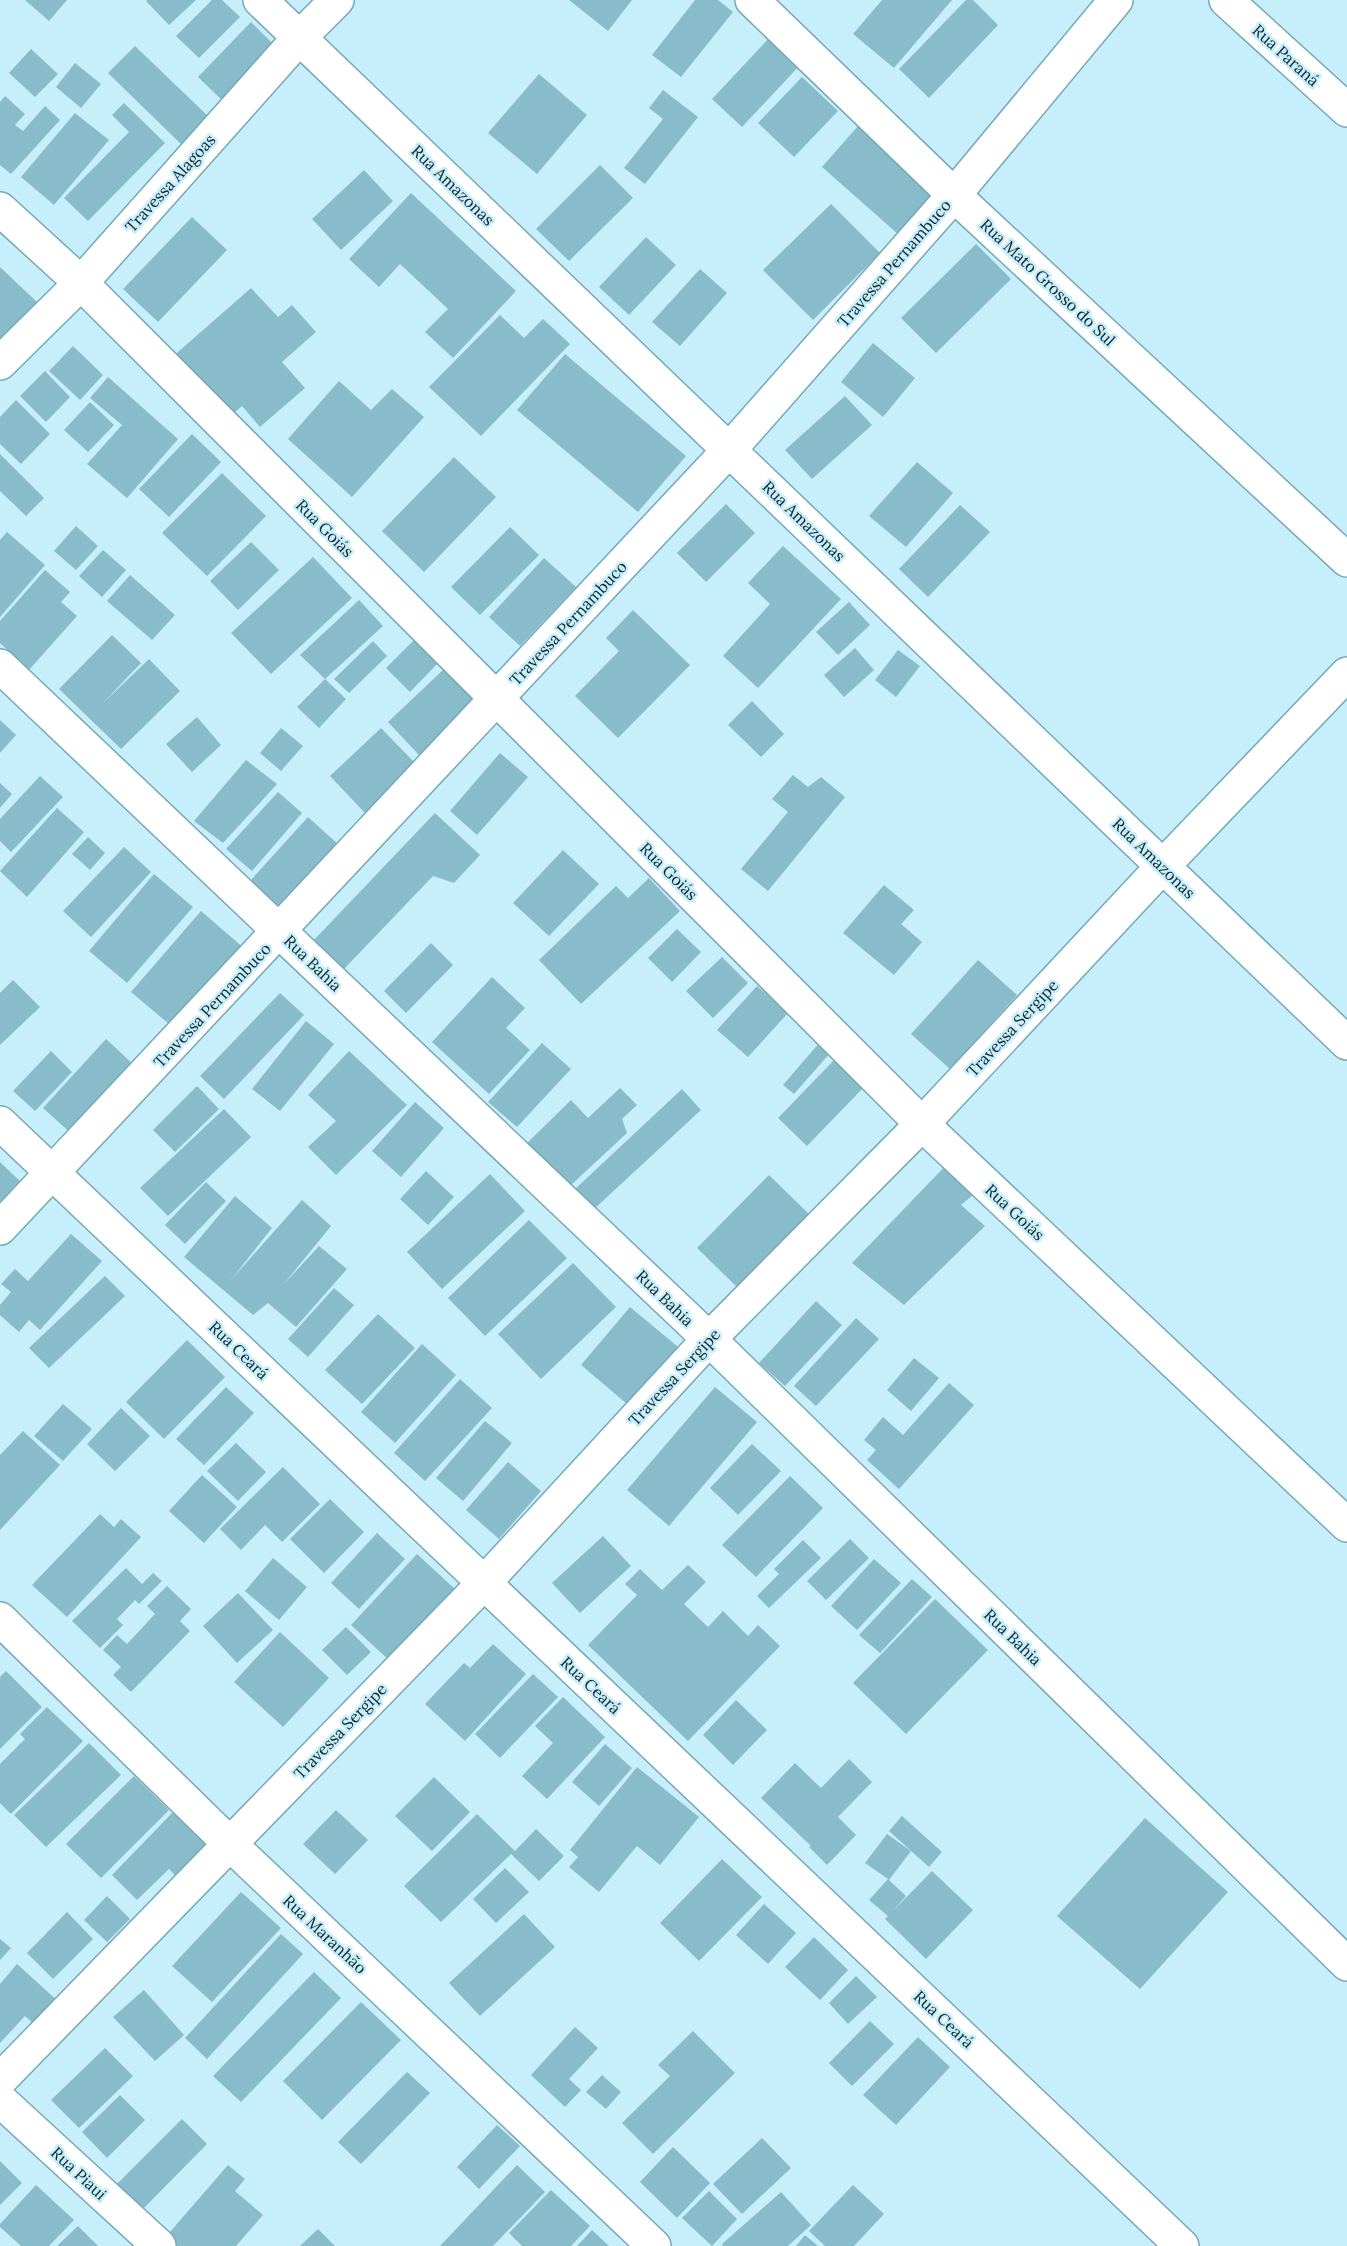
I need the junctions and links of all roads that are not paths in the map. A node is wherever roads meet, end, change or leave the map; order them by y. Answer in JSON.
{"nodes":[{"id":1,"x":260,"y":0,"type":"edge"},
{"id":2,"x":337,"y":0,"type":"edge"},
{"id":3,"x":752,"y":0,"type":"edge"},
{"id":4,"x":1116,"y":0,"type":"edge"},
{"id":5,"x":1226,"y":0,"type":"edge"},
{"id":6,"x":299,"y":38,"type":"junction"},
{"id":7,"x":1347,"y":110,"type":"edge"},
{"id":8,"x":954,"y":195,"type":"junction"},
{"id":9,"x":0,"y":208,"type":"edge"},
{"id":10,"x":81,"y":283,"type":"junction"},
{"id":11,"x":0,"y":363,"type":"edge"},
{"id":12,"x":730,"y":450,"type":"junction"},
{"id":13,"x":1347,"y":560,"type":"edge"},
{"id":14,"x":0,"y":666,"type":"edge"},
{"id":15,"x":1347,"y":674,"type":"edge"},
{"id":16,"x":497,"y":699,"type":"junction"},
{"id":17,"x":1162,"y":867,"type":"junction"},
{"id":18,"x":280,"y":932,"type":"junction"},
{"id":19,"x":1347,"y":1043,"type":"edge"},
{"id":20,"x":0,"y":1123,"type":"edge"},
{"id":21,"x":922,"y":1124,"type":"junction"},
{"id":22,"x":53,"y":1173,"type":"junction"},
{"id":23,"x":0,"y":1228,"type":"edge"},
{"id":24,"x":709,"y":1339,"type":"junction"},
{"id":25,"x":1347,"y":1525,"type":"edge"},
{"id":26,"x":484,"y":1583,"type":"junction"},
{"id":27,"x":0,"y":1619,"type":"edge"},
{"id":28,"x":230,"y":1844,"type":"junction"},
{"id":29,"x":1347,"y":1964,"type":"edge"},
{"id":30,"x":0,"y":2080,"type":"edge"},
{"id":31,"x":0,"y":2100,"type":"edge"},
{"id":32,"x":159,"y":2246,"type":"edge"},
{"id":33,"x":654,"y":2246,"type":"edge"},
{"id":34,"x":1182,"y":2246,"type":"edge"}],
"edges":[{"from":1,"to":6,"type":"street","name":"Rua Amazonas"},
{"from":2,"to":6,"type":"street","name":"Travessa Alagoas"},
{"from":3,"to":8,"type":"street","name":"Rua Mato Grosso do Sul"},
{"from":4,"to":8,"type":"street","name":"Travessa Pernambuco"},
{"from":5,"to":7,"type":"street","name":"Rua Paraná"},
{"from":6,"to":10,"type":"street","name":"Travessa Alagoas"},
{"from":6,"to":12,"type":"street","name":"Rua Amazonas"},
{"from":8,"to":12,"type":"street","name":"Travessa Pernambuco"},
{"from":8,"to":13,"type":"street","name":"Rua Mato Grosso do Sul"},
{"from":9,"to":10,"type":"street","name":"Rua Goiás"},
{"from":10,"to":11,"type":"street","name":"Travessa Alagoas"},
{"from":10,"to":16,"type":"street","name":"Rua Goiás"},
{"from":12,"to":16,"type":"street","name":"Travessa Pernambuco"},
{"from":12,"to":17,"type":"street","name":"Rua Amazonas"},
{"from":14,"to":18,"type":"street","name":"Rua Bahia"},
{"from":15,"to":17,"type":"street","name":"Travessa Sergipe"},
{"from":16,"to":18,"type":"street","name":"Travessa Pernambuco"},
{"from":16,"to":21,"type":"street","name":"Rua Goiás"},
{"from":17,"to":19,"type":"street","name":"Rua Amazonas"},
{"from":17,"to":21,"type":"street","name":"Travessa Sergipe"},
{"from":18,"to":22,"type":"street","name":"Travessa Pernambuco"},
{"from":18,"to":24,"type":"street","name":"Rua Bahia"},
{"from":20,"to":22,"type":"street","name":"Rua Ceará"},
{"from":21,"to":24,"type":"street","name":"Travessa Sergipe"},
{"from":21,"to":25,"type":"street","name":"Rua Goiás"},
{"from":22,"to":23,"type":"street","name":"Travessa Pernambuco"},
{"from":22,"to":26,"type":"street","name":"Rua Ceará"},
{"from":24,"to":26,"type":"street","name":"Travessa Sergipe"},
{"from":24,"to":29,"type":"street","name":"Rua Bahia"},
{"from":26,"to":28,"type":"street","name":"Travessa Sergipe"},
{"from":26,"to":34,"type":"street","name":"Rua Ceará"},
{"from":27,"to":28,"type":"street","name":"Rua Maranhão"},
{"from":28,"to":30,"type":"street","name":"Travessa Sergipe"},
{"from":28,"to":33,"type":"street","name":"Rua Maranhão"},
{"from":31,"to":32,"type":"street","name":"Rua Piaui"}]}
